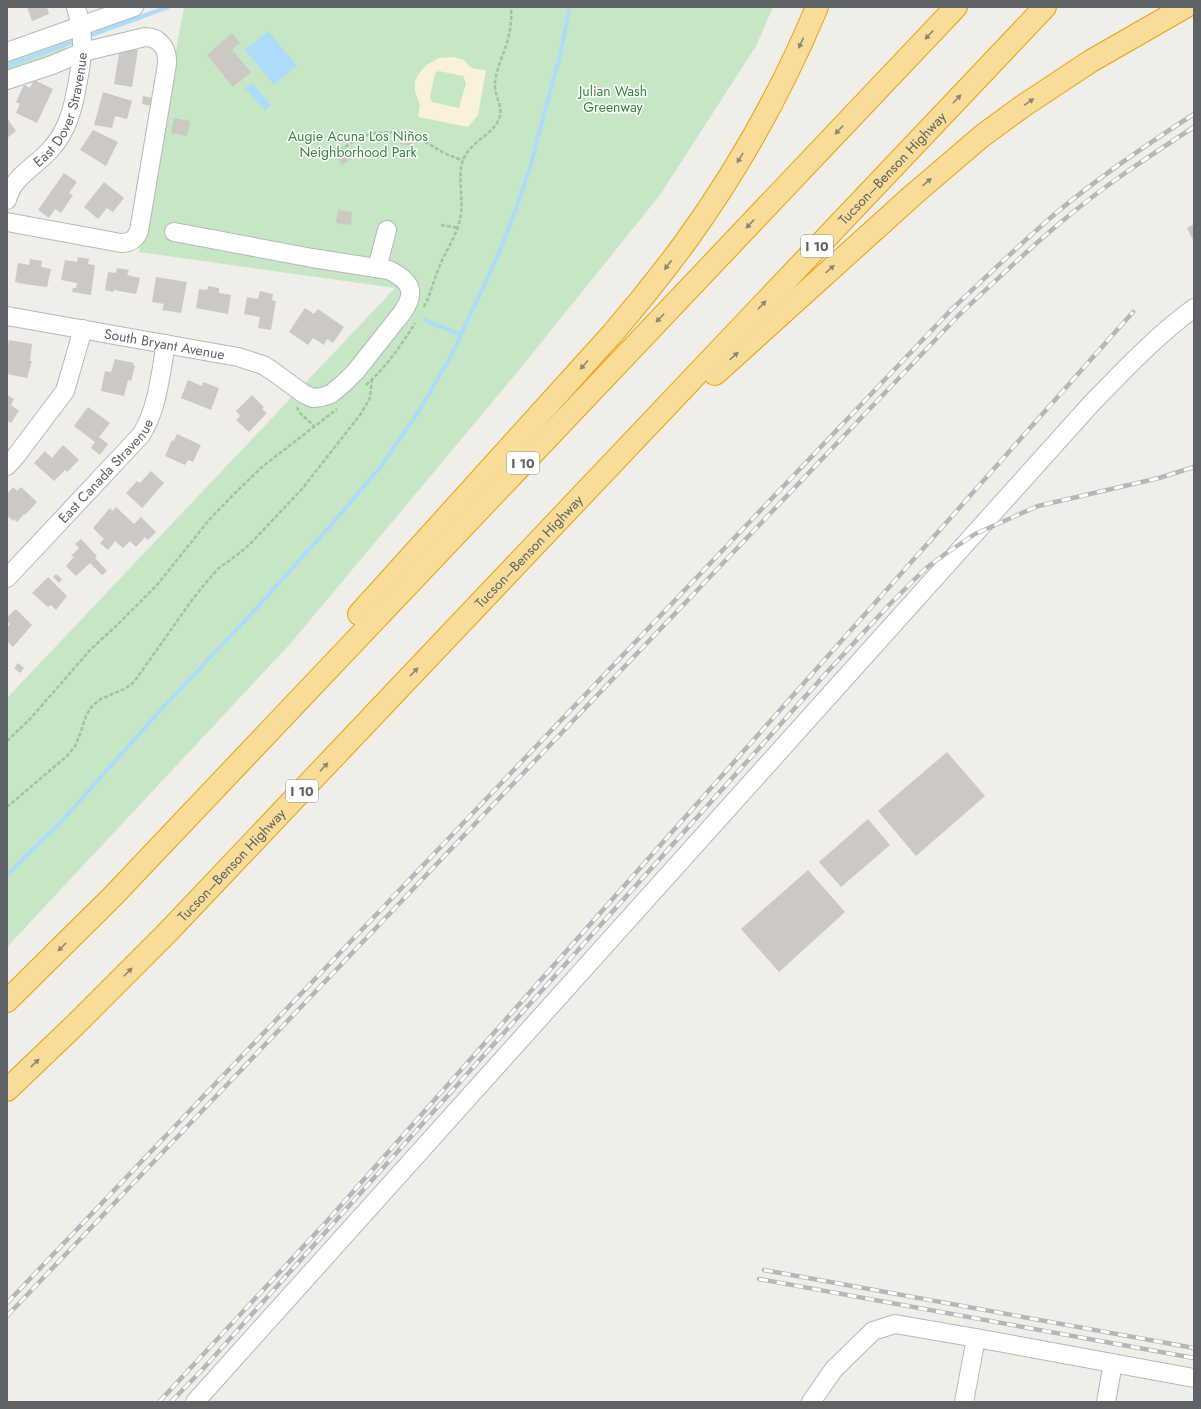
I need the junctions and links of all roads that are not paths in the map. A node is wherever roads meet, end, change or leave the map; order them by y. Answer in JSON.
{"nodes":[{"id":1,"x":76,"y":7,"type":"edge"},
{"id":2,"x":134,"y":7,"type":"edge"},
{"id":3,"x":817,"y":7,"type":"edge"},
{"id":4,"x":956,"y":7,"type":"edge"},
{"id":5,"x":1045,"y":7,"type":"edge"},
{"id":6,"x":1185,"y":7,"type":"edge"},
{"id":7,"x":81,"y":25,"type":"junction"},
{"id":8,"x":7,"y":52,"type":"edge"},
{"id":9,"x":83,"y":52,"type":"junction"},
{"id":10,"x":7,"y":80,"type":"edge"},
{"id":11,"x":7,"y":200,"type":"edge"},
{"id":12,"x":7,"y":222,"type":"edge"},
{"id":13,"x":387,"y":230,"type":"dead end"},
{"id":14,"x":174,"y":232,"type":"dead end"},
{"id":15,"x":377,"y":268,"type":"junction"},
{"id":16,"x":1194,"y":308,"type":"edge"},
{"id":17,"x":7,"y":316,"type":"edge"},
{"id":18,"x":83,"y":329,"type":"junction"},
{"id":19,"x":166,"y":344,"type":"junction"},
{"id":20,"x":7,"y":466,"type":"edge"},
{"id":21,"x":590,"y":486,"type":"junction"},
{"id":22,"x":7,"y":578,"type":"edge"},
{"id":23,"x":89,"y":919,"type":"junction"},
{"id":24,"x":7,"y":1001,"type":"edge"},
{"id":25,"x":7,"y":1090,"type":"edge"},
{"id":26,"x":976,"y":1338,"type":"junction"},
{"id":27,"x":1113,"y":1363,"type":"junction"},
{"id":28,"x":1194,"y":1378,"type":"edge"},
{"id":29,"x":195,"y":1402,"type":"edge"},
{"id":30,"x":811,"y":1402,"type":"edge"},
{"id":31,"x":964,"y":1402,"type":"edge"},
{"id":32,"x":1106,"y":1402,"type":"edge"}],
"edges":[{"from":1,"to":7,"type":"street","name":"East Dover Stravenue"},
{"from":2,"to":7,"type":"street"},
{"from":3,"to":23,"type":"highway","one_way":true},
{"from":4,"to":23,"type":"highway","number":"I 10","one_way":true},
{"from":21,"to":5,"type":"highway","name":"Tucson–Benson Highway","number":"I 10","one_way":true},
{"from":21,"to":6,"type":"highway","one_way":true},
{"from":7,"to":8,"type":"street"},
{"from":7,"to":9,"type":"street","name":"East Dover Stravenue"},
{"from":9,"to":10,"type":"street"},
{"from":9,"to":11,"type":"street","name":"East Dover Stravenue"},
{"from":9,"to":12,"type":"street"},
{"from":13,"to":15,"type":"street"},
{"from":14,"to":15,"type":"street"},
{"from":15,"to":19,"type":"street","name":"South Bryant Avenue"},
{"from":16,"to":29,"type":"street"},
{"from":17,"to":18,"type":"street","name":"South Bryant Avenue"},
{"from":18,"to":19,"type":"street","name":"South Bryant Avenue"},
{"from":18,"to":20,"type":"street"},
{"from":19,"to":22,"type":"street","name":"East Canada Stravenue"},
{"from":25,"to":21,"type":"highway","name":"Tucson–Benson Highway","number":"I 10","one_way":true},
{"from":23,"to":24,"type":"highway","number":"I 10","one_way":true},
{"from":26,"to":27,"type":"street"},
{"from":26,"to":30,"type":"street"},
{"from":26,"to":31,"type":"street"},
{"from":27,"to":28,"type":"street"},
{"from":27,"to":32,"type":"street"}]}
